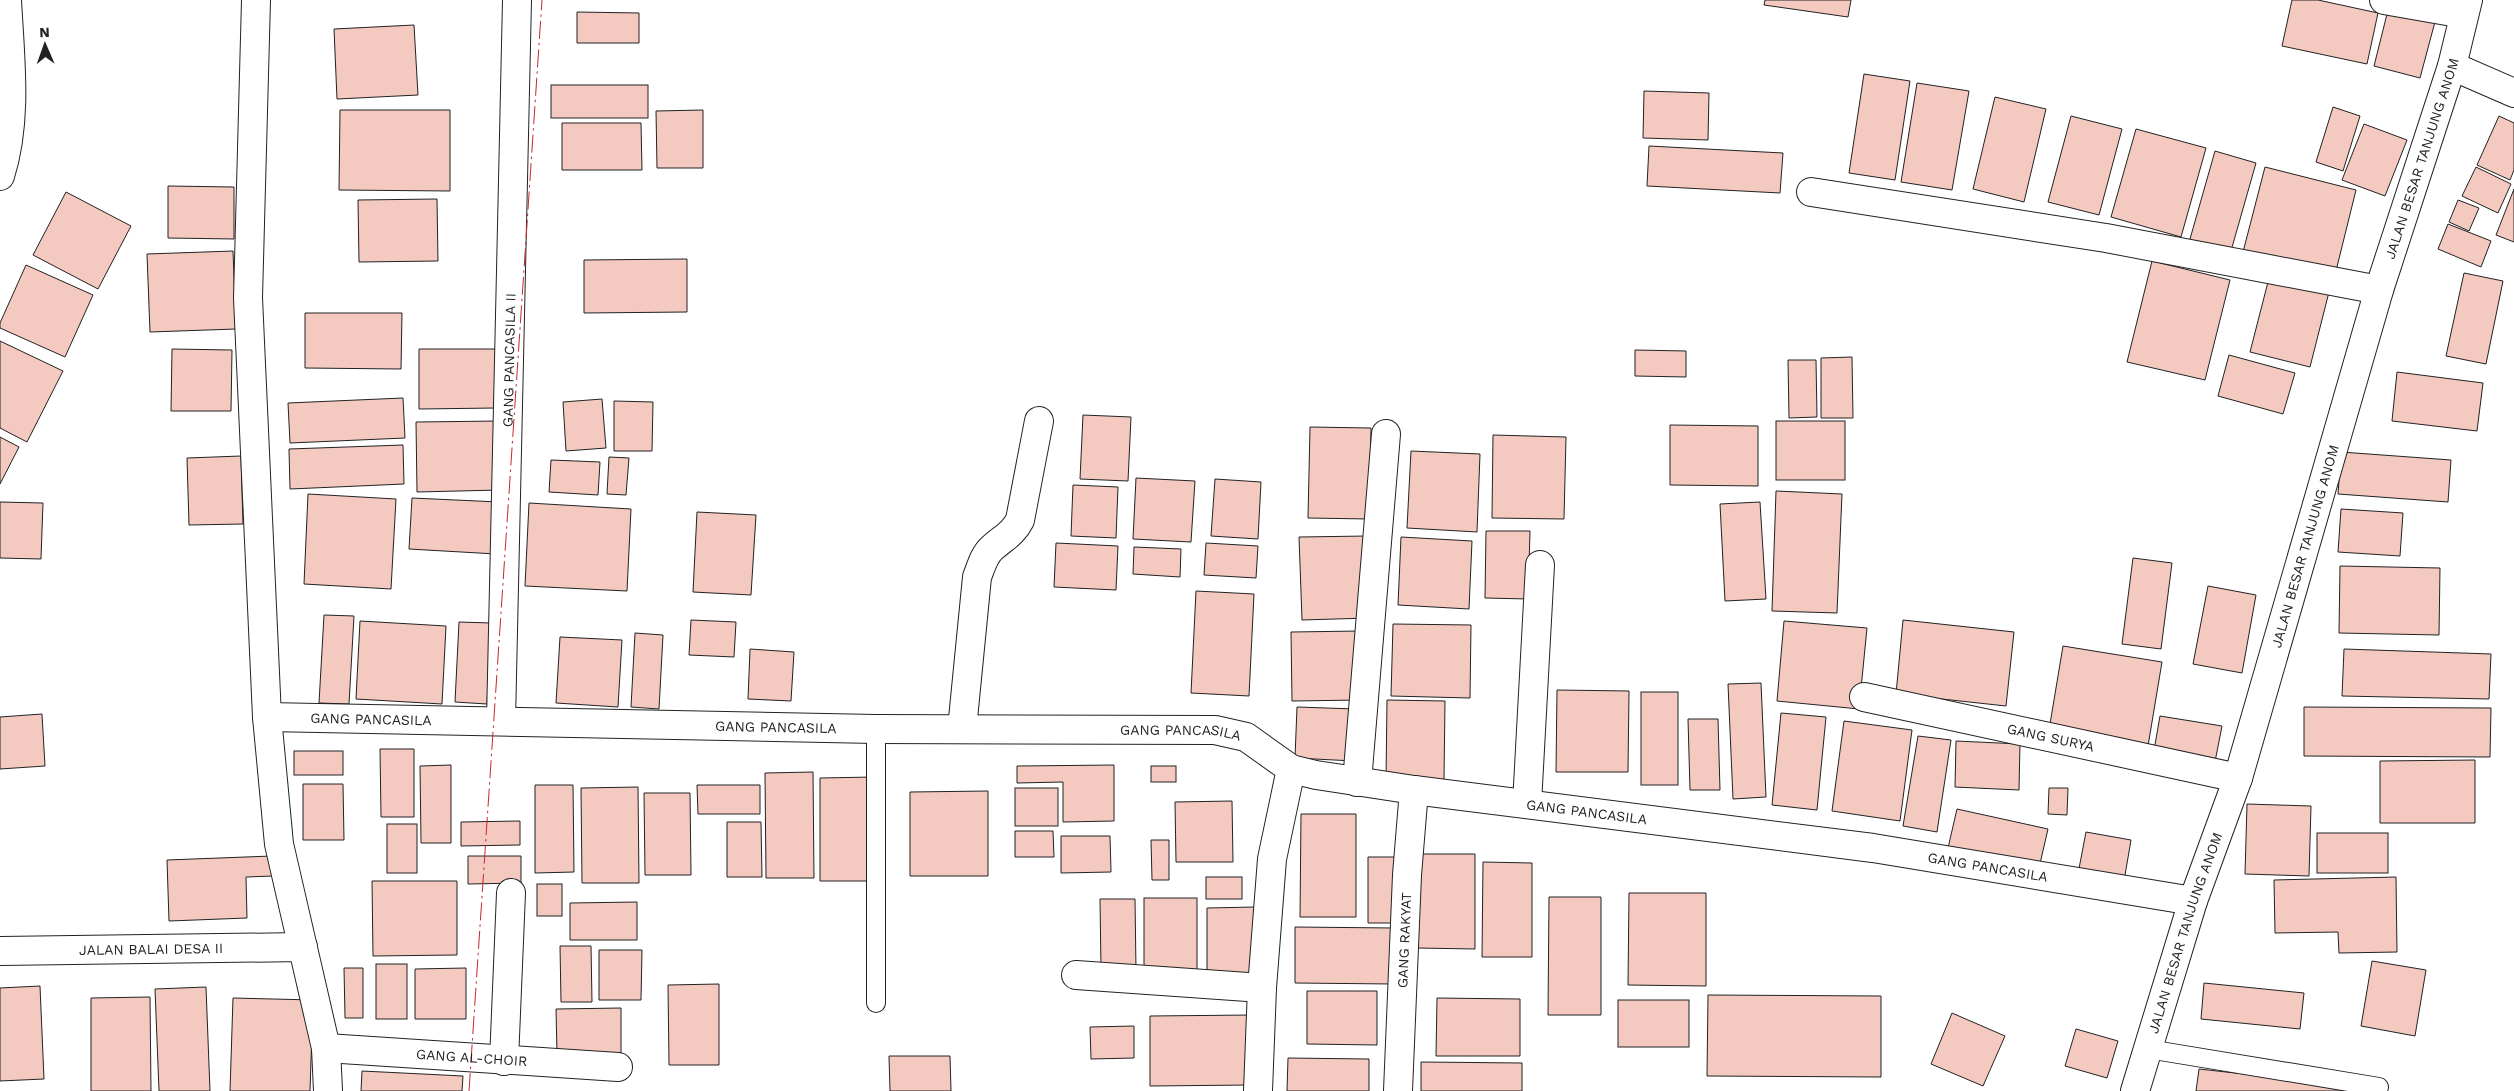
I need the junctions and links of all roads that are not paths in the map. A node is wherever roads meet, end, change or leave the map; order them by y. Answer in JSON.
{"nodes":[{"id":1,"x":7,"y":0,"type":"edge"},
{"id":2,"x":256,"y":0,"type":"edge"},
{"id":3,"x":517,"y":0,"type":"edge"},
{"id":4,"x":2384,"y":0,"type":"edge"},
{"id":5,"x":2466,"y":7,"type":"edge"},
{"id":6,"x":2452,"y":66,"type":"junction"},
{"id":7,"x":2514,"y":94,"type":"edge"},
{"id":8,"x":0,"y":176,"type":"edge"},
{"id":9,"x":1811,"y":192,"type":"dead end"},
{"id":10,"x":2380,"y":290,"type":"junction"},
{"id":11,"x":1039,"y":420,"type":"dead end"},
{"id":12,"x":1386,"y":434,"type":"dead end"},
{"id":13,"x":1540,"y":565,"type":"dead end"},
{"id":14,"x":1864,"y":697,"type":"dead end"},
{"id":15,"x":267,"y":717,"type":"junction"},
{"id":16,"x":501,"y":721,"type":"junction"},
{"id":17,"x":876,"y":729,"type":"junction"},
{"id":18,"x":962,"y":730,"type":"junction"},
{"id":19,"x":1291,"y":769,"type":"junction"},
{"id":20,"x":2238,"y":778,"type":"junction"},
{"id":21,"x":1358,"y":782,"type":"junction"},
{"id":22,"x":1414,"y":790,"type":"junction"},
{"id":23,"x":1527,"y":804,"type":"junction"},
{"id":24,"x":511,"y":892,"type":"dead end"},
{"id":25,"x":2194,"y":900,"type":"junction"},
{"id":26,"x":303,"y":947,"type":"junction"},
{"id":27,"x":0,"y":951,"type":"edge"},
{"id":28,"x":1076,"y":975,"type":"dead end"},
{"id":29,"x":1262,"y":988,"type":"junction"},
{"id":30,"x":876,"y":1003,"type":"dead end"},
{"id":31,"x":326,"y":1048,"type":"junction"},
{"id":32,"x":2148,"y":1049,"type":"junction"},
{"id":33,"x":504,"y":1061,"type":"junction"},
{"id":34,"x":618,"y":1066,"type":"dead end"},
{"id":35,"x":2379,"y":1087,"type":"dead end"},
{"id":36,"x":328,"y":1091,"type":"edge"},
{"id":37,"x":1258,"y":1091,"type":"edge"},
{"id":38,"x":1398,"y":1091,"type":"edge"},
{"id":39,"x":2135,"y":1091,"type":"edge"}],
"edges":[{"from":1,"to":8,"type":"street"},
{"from":2,"to":15,"type":"street"},
{"from":3,"to":16,"type":"street","name":"GANG PANCASILA II"},
{"from":4,"to":5,"type":"street"},
{"from":5,"to":6,"type":"street","name":"JALAN BESAR TANJUNG ANOM"},
{"from":6,"to":7,"type":"street"},
{"from":6,"to":10,"type":"street","name":"JALAN BESAR TANJUNG ANOM"},
{"from":9,"to":10,"type":"street"},
{"from":10,"to":20,"type":"street","name":"JALAN BESAR TANJUNG ANOM"},
{"from":11,"to":18,"type":"street"},
{"from":12,"to":21,"type":"street"},
{"from":13,"to":23,"type":"street"},
{"from":14,"to":20,"type":"street","name":"GANG SURYA"},
{"from":15,"to":16,"type":"street","name":"GANG PANCASILA"},
{"from":15,"to":26,"type":"street"},
{"from":16,"to":17,"type":"street","name":"GANG PANCASILA"},
{"from":17,"to":18,"type":"street","name":"GANG PANCASILA"},
{"from":17,"to":30,"type":"lane"},
{"from":18,"to":19,"type":"street","name":"GANG PANCASILA"},
{"from":19,"to":21,"type":"street","name":"GANG PANCASILA"},
{"from":19,"to":29,"type":"street"},
{"from":20,"to":25,"type":"street","name":"JALAN BESAR TANJUNG ANOM"},
{"from":21,"to":22,"type":"street","name":"GANG PANCASILA"},
{"from":22,"to":23,"type":"street","name":"GANG PANCASILA"},
{"from":22,"to":38,"type":"street","name":"GANG RAKYAT"},
{"from":23,"to":25,"type":"street","name":"GANG PANCASILA"},
{"from":24,"to":33,"type":"street"},
{"from":25,"to":32,"type":"street","name":"JALAN BESAR TANJUNG ANOM"},
{"from":26,"to":27,"type":"street","name":"JALAN BALAI DESA II"},
{"from":26,"to":31,"type":"street"},
{"from":28,"to":29,"type":"street"},
{"from":29,"to":37,"type":"street"},
{"from":31,"to":33,"type":"street","name":"GANG AL-CHOIR"},
{"from":31,"to":36,"type":"street"},
{"from":32,"to":35,"type":"lane"},
{"from":32,"to":39,"type":"street","name":"JALAN BESAR TANJUNG ANOM"},
{"from":33,"to":34,"type":"street","name":"GANG AL-CHOIR"}]}
